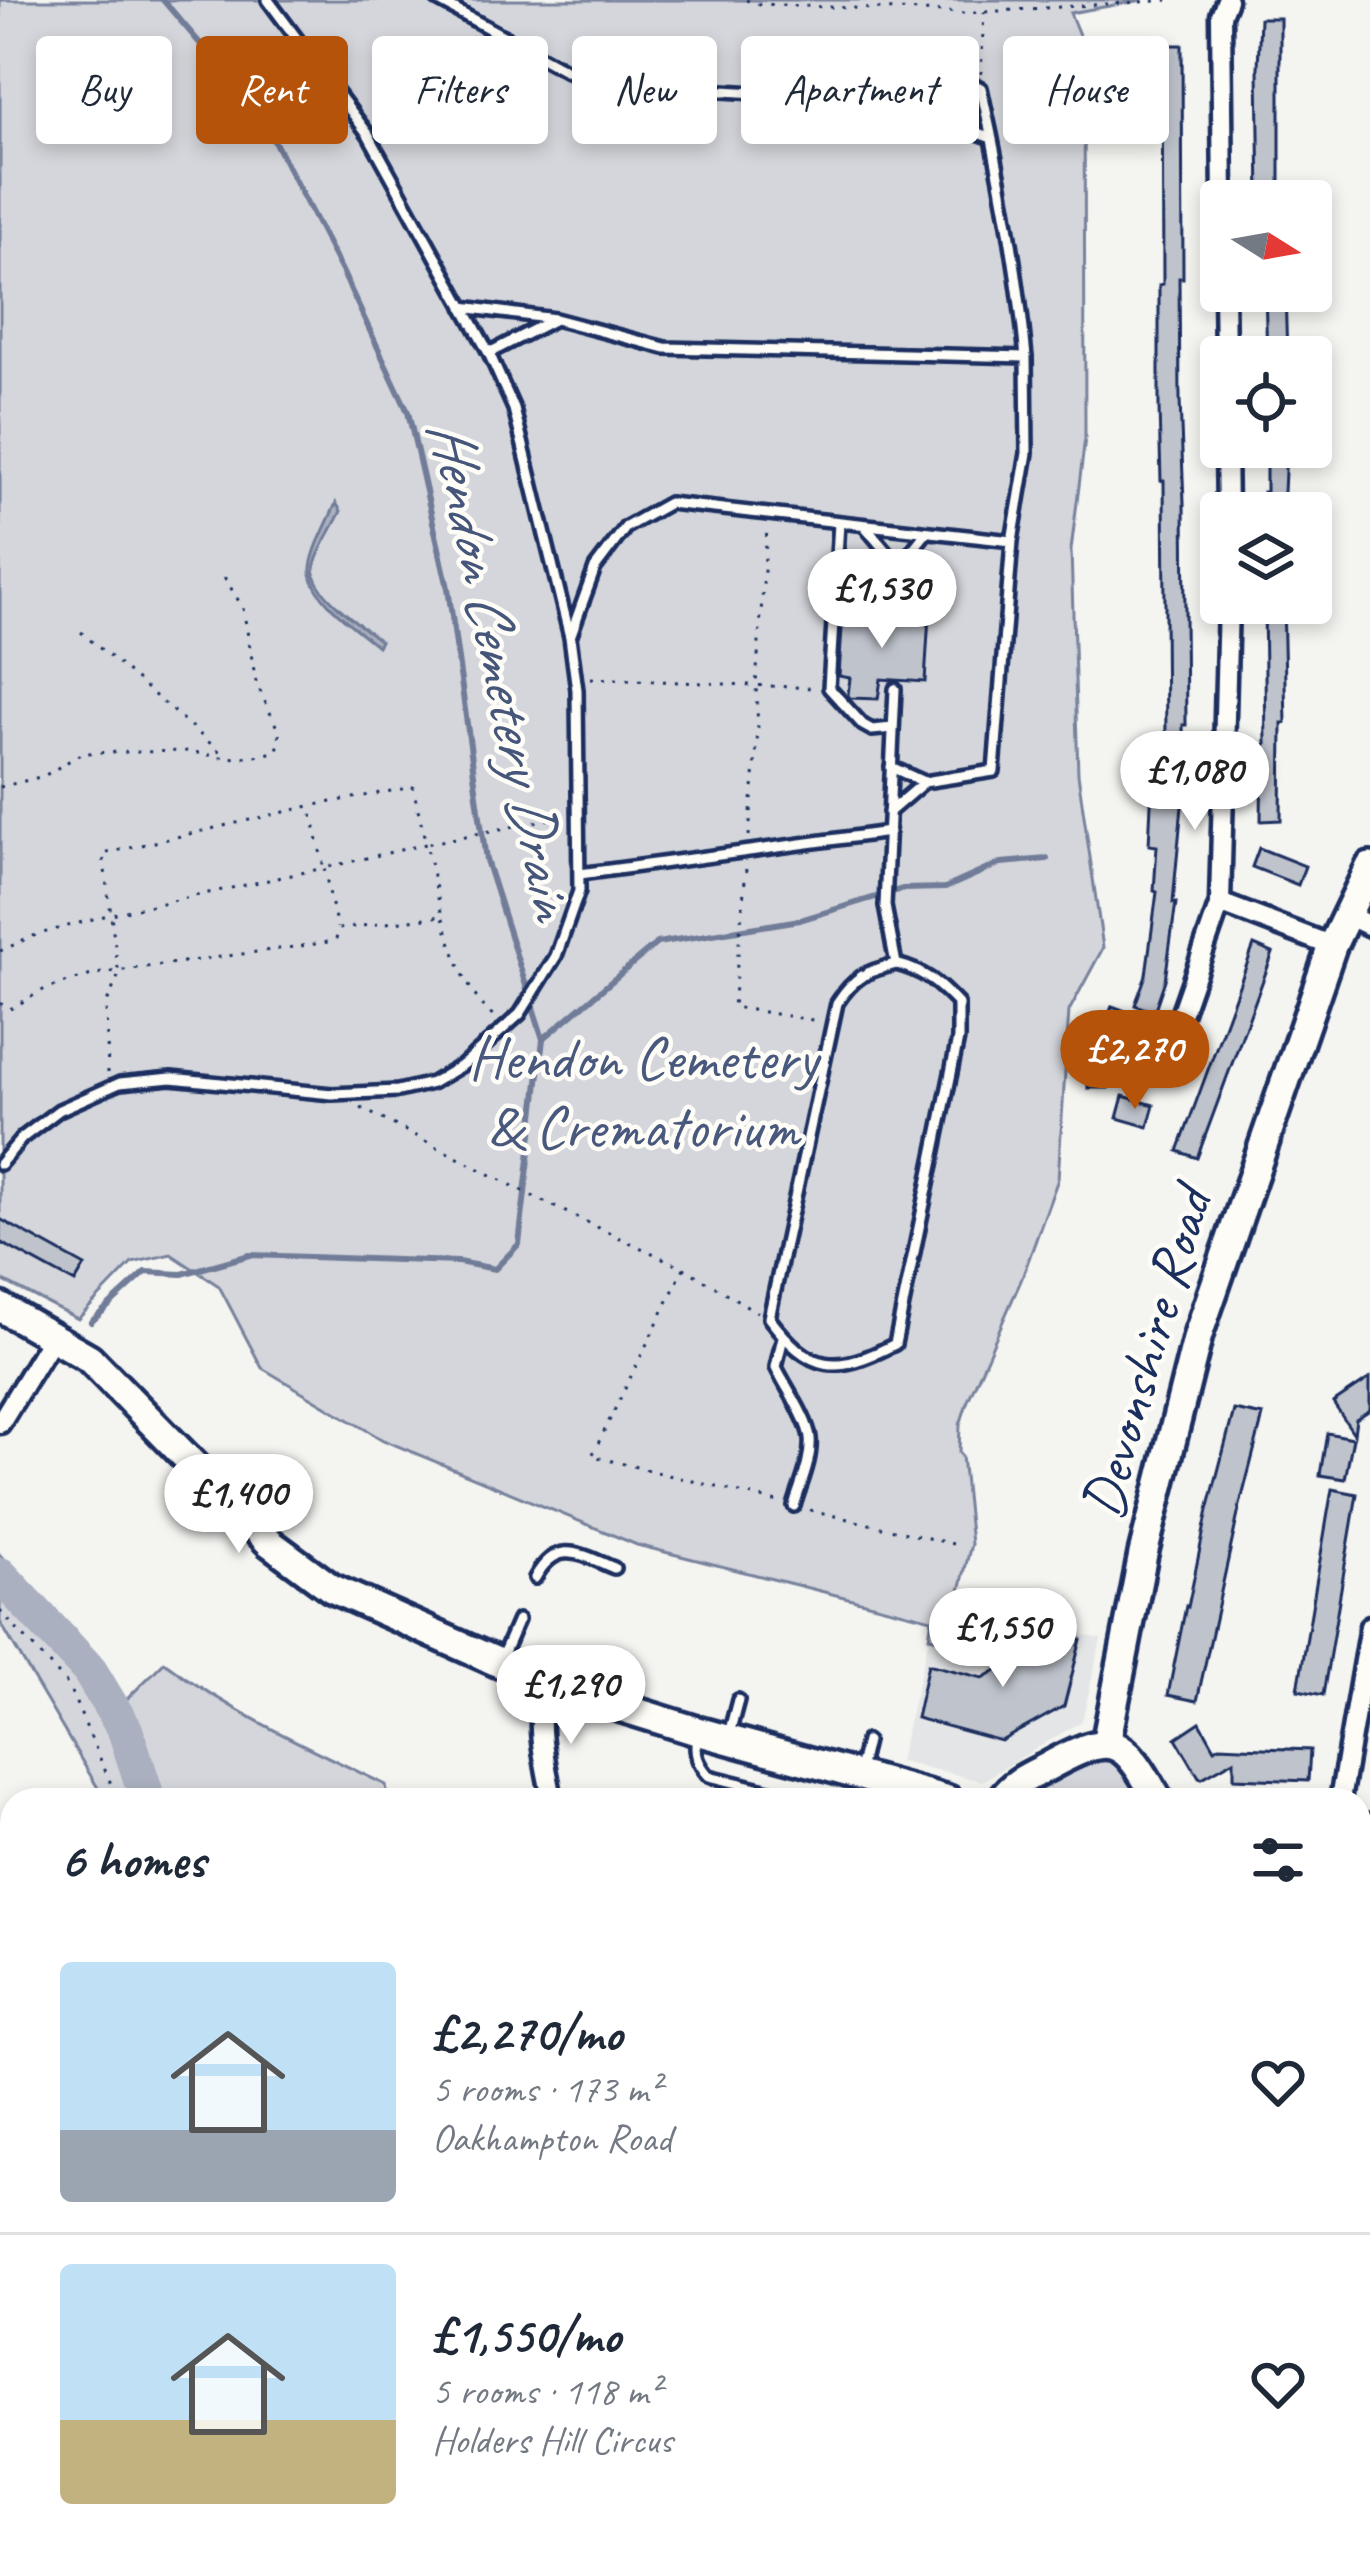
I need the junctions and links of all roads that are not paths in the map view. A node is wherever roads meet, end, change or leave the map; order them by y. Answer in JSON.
{"nodes":[{"id":1,"x":268,"y":0,"type":"edge"},
{"id":2,"x":437,"y":0,"type":"edge"},
{"id":3,"x":1226,"y":0,"type":"edge"},
{"id":4,"x":979,"y":87,"type":"edge"},
{"id":5,"x":741,"y":92,"type":"edge"},
{"id":6,"x":979,"y":133,"type":"edge"},
{"id":7,"x":989,"y":137,"type":"junction"},
{"id":8,"x":1223,"y":180,"type":"edge"},
{"id":9,"x":464,"y":307,"type":"junction"},
{"id":10,"x":555,"y":319,"type":"junction"},
{"id":11,"x":489,"y":353,"type":"junction"},
{"id":12,"x":1026,"y":357,"type":"junction"},
{"id":13,"x":839,"y":523,"type":"junction"},
{"id":14,"x":864,"y":526,"type":"junction"},
{"id":15,"x":926,"y":532,"type":"junction"},
{"id":16,"x":1012,"y":541,"type":"junction"},
{"id":17,"x":899,"y":567,"type":"junction"},
{"id":18,"x":898,"y":611,"type":"dead end"},
{"id":19,"x":1227,"y":624,"type":"edge"},
{"id":20,"x":570,"y":637,"type":"junction"},
{"id":21,"x":895,"y":689,"type":"dead end"},
{"id":22,"x":893,"y":728,"type":"junction"},
{"id":23,"x":891,"y":767,"type":"junction"},
{"id":24,"x":924,"y":782,"type":"junction"},
{"id":25,"x":889,"y":812,"type":"junction"},
{"id":26,"x":889,"y":832,"type":"junction"},
{"id":27,"x":1370,"y":867,"type":"edge"},
{"id":28,"x":580,"y":874,"type":"junction"},
{"id":29,"x":1220,"y":903,"type":"junction"},
{"id":30,"x":1358,"y":920,"type":"edge"},
{"id":31,"x":1332,"y":946,"type":"junction"},
{"id":32,"x":896,"y":964,"type":"junction"},
{"id":33,"x":1164,"y":1063,"type":"dead end"},
{"id":34,"x":0,"y":1164,"type":"edge"},
{"id":35,"x":0,"y":1307,"type":"edge"},
{"id":36,"x":53,"y":1336,"type":"junction"},
{"id":37,"x":783,"y":1337,"type":"junction"},
{"id":38,"x":0,"y":1423,"type":"edge"},
{"id":39,"x":794,"y":1506,"type":"road end"},
{"id":40,"x":614,"y":1568,"type":"dead end"},
{"id":41,"x":535,"y":1578,"type":"dead end"},
{"id":42,"x":518,"y":1621,"type":"dead end"},
{"id":43,"x":1370,"y":1626,"type":"edge"},
{"id":44,"x":499,"y":1664,"type":"junction"},
{"id":45,"x":549,"y":1685,"type":"junction"},
{"id":46,"x":738,"y":1700,"type":"dead end"},
{"id":47,"x":698,"y":1731,"type":"junction"},
{"id":48,"x":727,"y":1739,"type":"junction"},
{"id":49,"x":866,"y":1741,"type":"dead end"},
{"id":50,"x":1106,"y":1744,"type":"junction"},
{"id":51,"x":857,"y":1775,"type":"junction"},
{"id":52,"x":550,"y":1788,"type":"edge"},
{"id":53,"x":758,"y":1788,"type":"edge"},
{"id":54,"x":904,"y":1788,"type":"edge"},
{"id":55,"x":1012,"y":1788,"type":"edge"},
{"id":56,"x":1151,"y":1788,"type":"edge"},
{"id":57,"x":1342,"y":1788,"type":"edge"}],
"edges":[{"from":1,"to":9,"type":"lane"},
{"from":2,"to":5,"type":"lane"},
{"from":3,"to":8,"type":"street"},
{"from":4,"to":7,"type":"lane"},
{"from":6,"to":7,"type":"lane"},
{"from":7,"to":12,"type":"lane"},
{"from":9,"to":10,"type":"lane"},
{"from":9,"to":11,"type":"lane"},
{"from":10,"to":11,"type":"lane"},
{"from":10,"to":12,"type":"lane"},
{"from":11,"to":20,"type":"lane"},
{"from":12,"to":16,"type":"lane"},
{"from":13,"to":14,"type":"lane"},
{"from":13,"to":20,"type":"lane"},
{"from":13,"to":22,"type":"lane"},
{"from":14,"to":15,"type":"lane"},
{"from":14,"to":17,"type":"lane"},
{"from":15,"to":16,"type":"lane"},
{"from":15,"to":17,"type":"lane"},
{"from":16,"to":24,"type":"lane"},
{"from":17,"to":18,"type":"lane"},
{"from":19,"to":29,"type":"street"},
{"from":20,"to":28,"type":"lane"},
{"from":21,"to":22,"type":"lane"},
{"from":22,"to":23,"type":"lane"},
{"from":23,"to":24,"type":"lane"},
{"from":23,"to":25,"type":"lane"},
{"from":24,"to":25,"type":"lane"},
{"from":25,"to":26,"type":"lane"},
{"from":26,"to":28,"type":"lane"},
{"from":26,"to":32,"type":"lane"},
{"from":27,"to":30,"type":"main road","name":"Devonshire Road"},
{"from":28,"to":34,"type":"lane"},
{"from":29,"to":31,"type":"street"},
{"from":29,"to":33,"type":"street"},
{"from":30,"to":31,"type":"main road","name":"Devonshire Road"},
{"from":31,"to":50,"type":"main road","name":"Devonshire Road"},
{"from":32,"to":37,"type":"lane"},
{"from":32,"to":37,"type":"lane"},
{"from":35,"to":36,"type":"main road"},
{"from":36,"to":38,"type":"street"},
{"from":36,"to":44,"type":"main road"},
{"from":37,"to":39,"type":"lane"},
{"from":40,"to":41,"type":"lane"},
{"from":42,"to":44,"type":"lane"},
{"from":43,"to":57,"type":"street"},
{"from":44,"to":45,"type":"main road"},
{"from":45,"to":47,"type":"main road"},
{"from":45,"to":52,"type":"street"},
{"from":46,"to":48,"type":"lane"},
{"from":47,"to":48,"type":"main road"},
{"from":47,"to":53,"type":"lane"},
{"from":48,"to":51,"type":"main road"},
{"from":49,"to":51,"type":"lane"},
{"from":50,"to":55,"type":"main road"},
{"from":50,"to":56,"type":"main road"},
{"from":51,"to":54,"type":"main road"}]}
